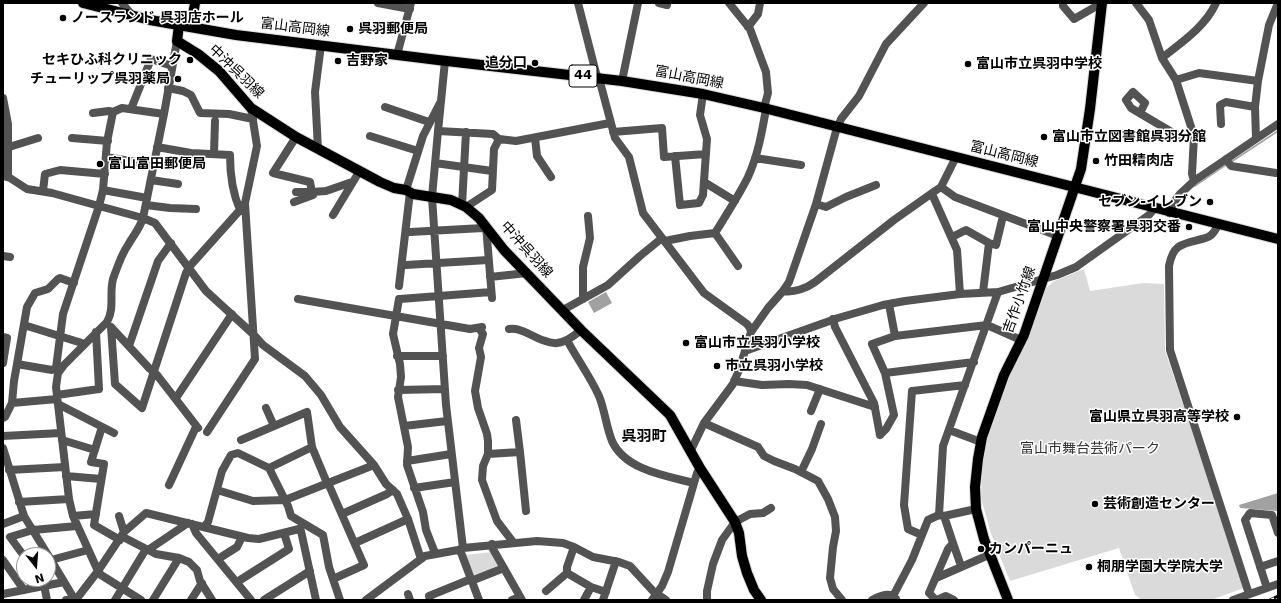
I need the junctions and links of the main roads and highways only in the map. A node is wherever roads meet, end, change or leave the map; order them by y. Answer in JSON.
{"nodes":[{"id":1,"x":83,"y":3,"type":"edge"},
{"id":2,"x":196,"y":3,"type":"edge"},
{"id":3,"x":1102,"y":3,"type":"edge"},
{"id":4,"x":179,"y":25,"type":"junction"},
{"id":5,"x":191,"y":27,"type":"junction"},
{"id":6,"x":1076,"y":188,"type":"junction"},
{"id":7,"x":1278,"y":239,"type":"edge"},
{"id":8,"x":761,"y":600,"type":"edge"},
{"id":9,"x":1008,"y":600,"type":"edge"}],
"edges":[{"from":1,"to":4,"type":"main road","name":"富山高岡線","number":"44"},
{"from":2,"to":5,"type":"main road"},
{"from":3,"to":6,"type":"main road","name":"吉作小竹線"},
{"from":4,"to":5,"type":"main road","name":"富山高岡線","number":"44"},
{"from":4,"to":8,"type":"main road","name":"中沖呉羽線"},
{"from":5,"to":6,"type":"main road","name":"富山高岡線","number":"44"},
{"from":6,"to":7,"type":"main road","name":"富山高岡線","number":"44"},
{"from":6,"to":9,"type":"main road","name":"吉作小竹線"}]}
